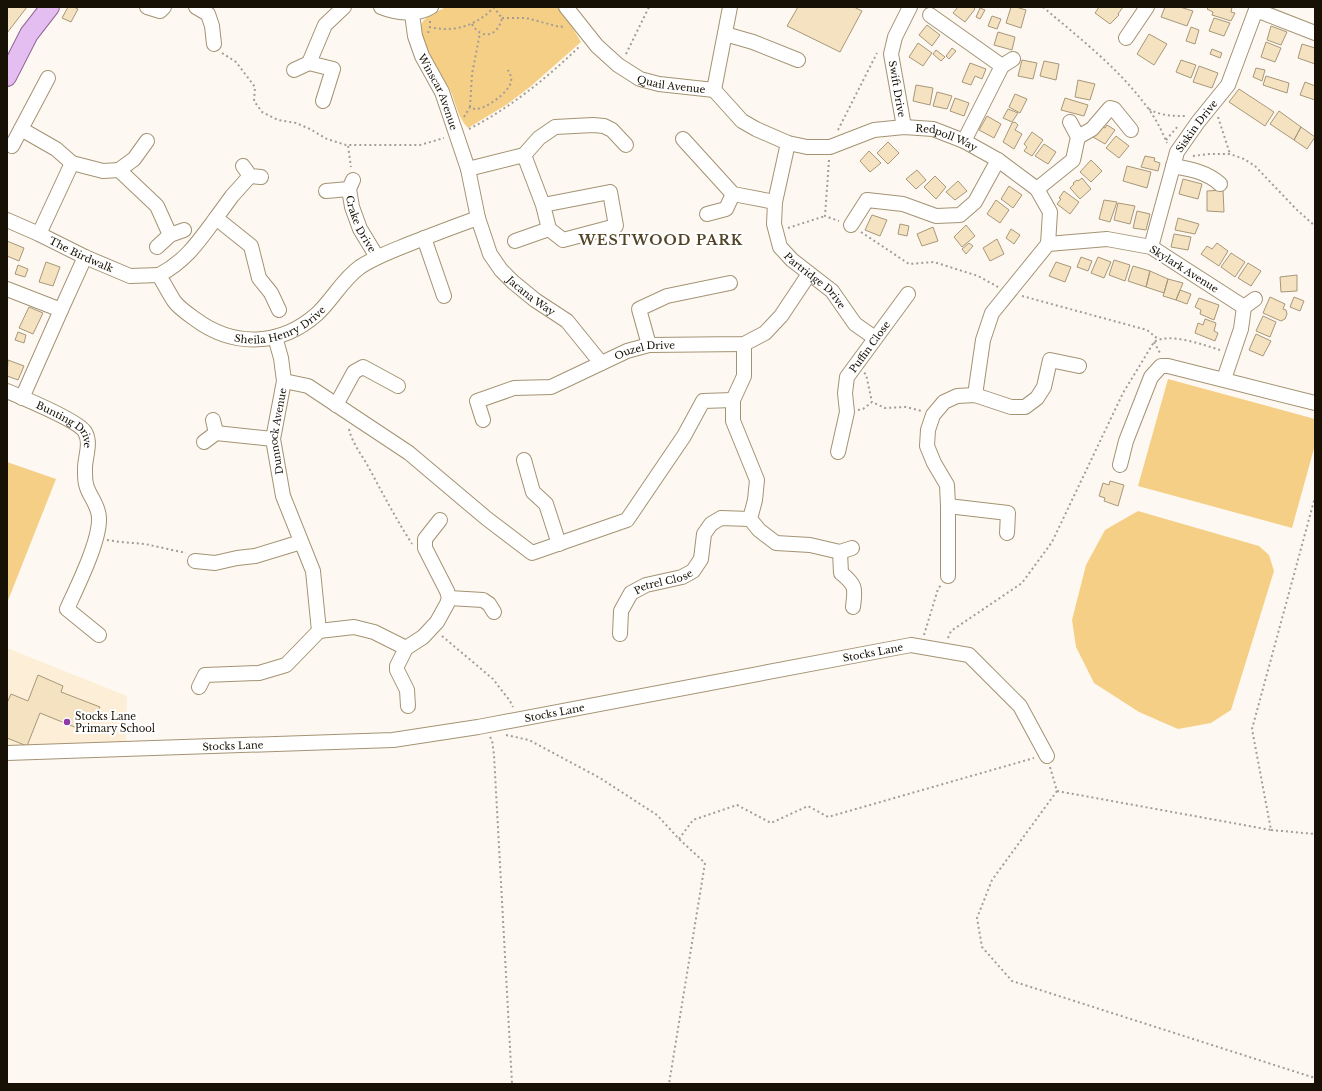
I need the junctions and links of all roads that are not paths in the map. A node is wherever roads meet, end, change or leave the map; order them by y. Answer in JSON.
{"nodes":[{"id":1,"x":50,"y":7,"type":"edge"},
{"id":2,"x":147,"y":7,"type":"edge"},
{"id":3,"x":164,"y":7,"type":"edge"},
{"id":4,"x":196,"y":7,"type":"edge"},
{"id":5,"x":344,"y":7,"type":"edge"},
{"id":6,"x":381,"y":7,"type":"edge"},
{"id":7,"x":566,"y":7,"type":"edge"},
{"id":8,"x":730,"y":7,"type":"edge"},
{"id":9,"x":910,"y":7,"type":"edge"},
{"id":10,"x":1147,"y":7,"type":"edge"},
{"id":11,"x":430,"y":8,"type":"edge"},
{"id":12,"x":1256,"y":8,"type":"edge"},
{"id":13,"x":412,"y":14,"type":"junction"},
{"id":14,"x":930,"y":14,"type":"dead end"},
{"id":15,"x":1315,"y":33,"type":"edge"},
{"id":16,"x":724,"y":34,"type":"junction"},
{"id":17,"x":1126,"y":38,"type":"dead end"},
{"id":18,"x":214,"y":44,"type":"road end"},
{"id":19,"x":798,"y":60,"type":"dead end"},
{"id":20,"x":309,"y":63,"type":"junction"},
{"id":21,"x":294,"y":70,"type":"dead end"},
{"id":22,"x":7,"y":77,"type":"edge"},
{"id":23,"x":48,"y":78,"type":"dead end"},
{"id":24,"x":714,"y":90,"type":"junction"},
{"id":25,"x":323,"y":101,"type":"dead end"},
{"id":26,"x":1070,"y":122,"type":"dead end"},
{"id":27,"x":904,"y":127,"type":"junction"},
{"id":28,"x":21,"y":129,"type":"junction"},
{"id":29,"x":1131,"y":130,"type":"dead end"},
{"id":30,"x":1078,"y":137,"type":"junction"},
{"id":31,"x":683,"y":140,"type":"dead end"},
{"id":32,"x":147,"y":141,"type":"dead end"},
{"id":33,"x":964,"y":141,"type":"junction"},
{"id":34,"x":788,"y":143,"type":"junction"},
{"id":35,"x":626,"y":145,"type":"dead end"},
{"id":36,"x":12,"y":146,"type":"dead end"},
{"id":37,"x":524,"y":155,"type":"junction"},
{"id":38,"x":998,"y":160,"type":"junction"},
{"id":39,"x":1174,"y":161,"type":"junction"},
{"id":40,"x":72,"y":163,"type":"junction"},
{"id":41,"x":119,"y":170,"type":"junction"},
{"id":42,"x":468,"y":170,"type":"junction"},
{"id":43,"x":251,"y":173,"type":"dead end"},
{"id":44,"x":1220,"y":184,"type":"dead end"},
{"id":45,"x":1037,"y":188,"type":"junction"},
{"id":46,"x":326,"y":191,"type":"dead end"},
{"id":47,"x":733,"y":194,"type":"junction"},
{"id":48,"x":775,"y":202,"type":"junction"},
{"id":49,"x":543,"y":205,"type":"junction"},
{"id":50,"x":707,"y":214,"type":"dead end"},
{"id":51,"x":216,"y":218,"type":"junction"},
{"id":52,"x":478,"y":218,"type":"junction"},
{"id":53,"x":7,"y":220,"type":"edge"},
{"id":54,"x":851,"y":225,"type":"road end"},
{"id":55,"x":549,"y":229,"type":"junction"},
{"id":56,"x":184,"y":230,"type":"dead end"},
{"id":57,"x":39,"y":234,"type":"junction"},
{"id":58,"x":170,"y":235,"type":"junction"},
{"id":59,"x":424,"y":238,"type":"junction"},
{"id":60,"x":515,"y":241,"type":"dead end"},
{"id":61,"x":1048,"y":244,"type":"junction"},
{"id":62,"x":157,"y":247,"type":"dead end"},
{"id":63,"x":1151,"y":247,"type":"junction"},
{"id":64,"x":86,"y":257,"type":"junction"},
{"id":65,"x":377,"y":257,"type":"junction"},
{"id":66,"x":809,"y":274,"type":"junction"},
{"id":67,"x":160,"y":275,"type":"junction"},
{"id":68,"x":730,"y":283,"type":"dead end"},
{"id":69,"x":7,"y":289,"type":"edge"},
{"id":70,"x":908,"y":294,"type":"dead end"},
{"id":71,"x":444,"y":296,"type":"dead end"},
{"id":72,"x":61,"y":310,"type":"junction"},
{"id":73,"x":280,"y":313,"type":"dead end"},
{"id":74,"x":275,"y":337,"type":"junction"},
{"id":75,"x":875,"y":338,"type":"junction"},
{"id":76,"x":744,"y":344,"type":"junction"},
{"id":77,"x":649,"y":345,"type":"junction"},
{"id":78,"x":601,"y":363,"type":"junction"},
{"id":79,"x":1079,"y":366,"type":"dead end"},
{"id":80,"x":1224,"y":379,"type":"junction"},
{"id":81,"x":284,"y":381,"type":"junction"},
{"id":82,"x":398,"y":386,"type":"dead end"},
{"id":83,"x":7,"y":391,"type":"edge"},
{"id":84,"x":975,"y":395,"type":"junction"},
{"id":85,"x":22,"y":398,"type":"junction"},
{"id":86,"x":733,"y":400,"type":"junction"},
{"id":87,"x":1315,"y":402,"type":"edge"},
{"id":88,"x":336,"y":405,"type":"junction"},
{"id":89,"x":483,"y":420,"type":"dead end"},
{"id":90,"x":273,"y":439,"type":"junction"},
{"id":91,"x":204,"y":442,"type":"dead end"},
{"id":92,"x":838,"y":452,"type":"dead end"},
{"id":93,"x":524,"y":460,"type":"dead end"},
{"id":94,"x":1120,"y":465,"type":"dead end"},
{"id":95,"x":948,"y":506,"type":"junction"},
{"id":96,"x":750,"y":519,"type":"junction"},
{"id":97,"x":440,"y":520,"type":"dead end"},
{"id":98,"x":1007,"y":533,"type":"dead end"},
{"id":99,"x":301,"y":542,"type":"junction"},
{"id":100,"x":559,"y":544,"type":"junction"},
{"id":101,"x":191,"y":557,"type":"road end"},
{"id":102,"x":948,"y":576,"type":"road end"},
{"id":103,"x":449,"y":598,"type":"junction"},
{"id":104,"x":853,"y":607,"type":"dead end"},
{"id":105,"x":494,"y":612,"type":"dead end"},
{"id":106,"x":319,"y":631,"type":"junction"},
{"id":107,"x":620,"y":634,"type":"dead end"},
{"id":108,"x":98,"y":635,"type":"dead end"},
{"id":109,"x":406,"y":648,"type":"junction"},
{"id":110,"x":201,"y":676,"type":"dead end"},
{"id":111,"x":408,"y":706,"type":"dead end"},
{"id":112,"x":7,"y":753,"type":"edge"},
{"id":113,"x":1047,"y":756,"type":"road end"}],
"edges":[{"from":1,"to":22,"type":"main road"},
{"from":2,"to":3,"type":"street"},
{"from":4,"to":18,"type":"street"},
{"from":5,"to":20,"type":"street"},
{"from":6,"to":13,"type":"street"},
{"from":7,"to":24,"type":"street","name":"Quail Avenue"},
{"from":8,"to":16,"type":"street"},
{"from":9,"to":27,"type":"street","name":"Swift Drive"},
{"from":10,"to":17,"type":"street"},
{"from":11,"to":13,"type":"street"},
{"from":12,"to":15,"type":"street","name":"Siskin Drive"},
{"from":12,"to":39,"type":"street","name":"Siskin Drive"},
{"from":13,"to":42,"type":"street","name":"Winscar Avenue"},
{"from":14,"to":33,"type":"street"},
{"from":16,"to":19,"type":"street"},
{"from":16,"to":24,"type":"street"},
{"from":20,"to":21,"type":"street"},
{"from":20,"to":25,"type":"street"},
{"from":23,"to":28,"type":"street"},
{"from":24,"to":34,"type":"street","name":"Quail Avenue"},
{"from":26,"to":30,"type":"street"},
{"from":27,"to":33,"type":"street","name":"Redpoll Way"},
{"from":27,"to":34,"type":"street","name":"Redpoll Way"},
{"from":28,"to":36,"type":"street"},
{"from":28,"to":40,"type":"street"},
{"from":29,"to":30,"type":"street"},
{"from":30,"to":45,"type":"street"},
{"from":31,"to":47,"type":"street"},
{"from":32,"to":41,"type":"street"},
{"from":33,"to":38,"type":"street","name":"Redpoll Way"},
{"from":34,"to":48,"type":"street","name":"Partridge Drive"},
{"from":35,"to":37,"type":"street"},
{"from":37,"to":42,"type":"street"},
{"from":37,"to":49,"type":"street"},
{"from":38,"to":45,"type":"street","name":"Redpoll Way"},
{"from":38,"to":54,"type":"street"},
{"from":39,"to":44,"type":"street"},
{"from":39,"to":63,"type":"street","name":"Siskin Drive"},
{"from":40,"to":41,"type":"street"},
{"from":40,"to":57,"type":"street"},
{"from":41,"to":58,"type":"street"},
{"from":42,"to":52,"type":"street","name":"Winscar Avenue"},
{"from":43,"to":51,"type":"street"},
{"from":45,"to":61,"type":"street","name":"Redpoll Way"},
{"from":46,"to":65,"type":"street","name":"Crake Drive"},
{"from":47,"to":48,"type":"street"},
{"from":47,"to":50,"type":"street"},
{"from":48,"to":66,"type":"street","name":"Partridge Drive"},
{"from":49,"to":55,"type":"street"},
{"from":49,"to":55,"type":"street"},
{"from":51,"to":67,"type":"street"},
{"from":51,"to":73,"type":"street"},
{"from":52,"to":59,"type":"street","name":"Sheila Henry Drive"},
{"from":52,"to":78,"type":"street","name":"Jacana Way"},
{"from":53,"to":57,"type":"street","name":"The Birdwalk"},
{"from":55,"to":60,"type":"street"},
{"from":56,"to":58,"type":"street"},
{"from":57,"to":64,"type":"street","name":"The Birdwalk"},
{"from":58,"to":62,"type":"street"},
{"from":59,"to":65,"type":"street","name":"Sheila Henry Drive"},
{"from":59,"to":71,"type":"street"},
{"from":61,"to":63,"type":"street","name":"Skylark Avenue"},
{"from":61,"to":84,"type":"street"},
{"from":63,"to":80,"type":"street","name":"Skylark Avenue"},
{"from":64,"to":67,"type":"street","name":"The Birdwalk"},
{"from":64,"to":72,"type":"street","name":"Bunting Drive"},
{"from":65,"to":74,"type":"street","name":"Sheila Henry Drive"},
{"from":66,"to":75,"type":"street","name":"Partridge Drive"},
{"from":66,"to":76,"type":"street","name":"Ouzel Drive"},
{"from":67,"to":74,"type":"street","name":"Sheila Henry Drive"},
{"from":68,"to":77,"type":"street"},
{"from":69,"to":72,"type":"street"},
{"from":70,"to":75,"type":"street","name":"Puffin Close"},
{"from":72,"to":85,"type":"street","name":"Bunting Drive"},
{"from":74,"to":81,"type":"street","name":"Dunnock Avenue"},
{"from":75,"to":92,"type":"street","name":"Puffin Close"},
{"from":76,"to":77,"type":"street","name":"Ouzel Drive"},
{"from":76,"to":86,"type":"street"},
{"from":77,"to":78,"type":"street","name":"Ouzel Drive"},
{"from":78,"to":89,"type":"street","name":"Ouzel Drive"},
{"from":79,"to":84,"type":"street"},
{"from":80,"to":87,"type":"street"},
{"from":80,"to":94,"type":"street"},
{"from":81,"to":88,"type":"street"},
{"from":81,"to":90,"type":"street","name":"Dunnock Avenue"},
{"from":82,"to":88,"type":"street"},
{"from":83,"to":85,"type":"street"},
{"from":84,"to":95,"type":"street"},
{"from":85,"to":108,"type":"street","name":"Bunting Drive"},
{"from":86,"to":96,"type":"street"},
{"from":86,"to":100,"type":"street"},
{"from":88,"to":100,"type":"street"},
{"from":90,"to":91,"type":"street"},
{"from":90,"to":99,"type":"street","name":"Dunnock Avenue"},
{"from":93,"to":100,"type":"street"},
{"from":95,"to":98,"type":"street"},
{"from":95,"to":102,"type":"street"},
{"from":96,"to":104,"type":"street"},
{"from":96,"to":107,"type":"street","name":"Petrel Close"},
{"from":97,"to":103,"type":"street"},
{"from":99,"to":101,"type":"street"},
{"from":99,"to":106,"type":"street","name":"Dunnock Avenue"},
{"from":103,"to":105,"type":"street"},
{"from":103,"to":109,"type":"street"},
{"from":106,"to":109,"type":"street"},
{"from":106,"to":110,"type":"street"},
{"from":109,"to":111,"type":"street"},
{"from":112,"to":113,"type":"street","name":"Stocks Lane"}]}
